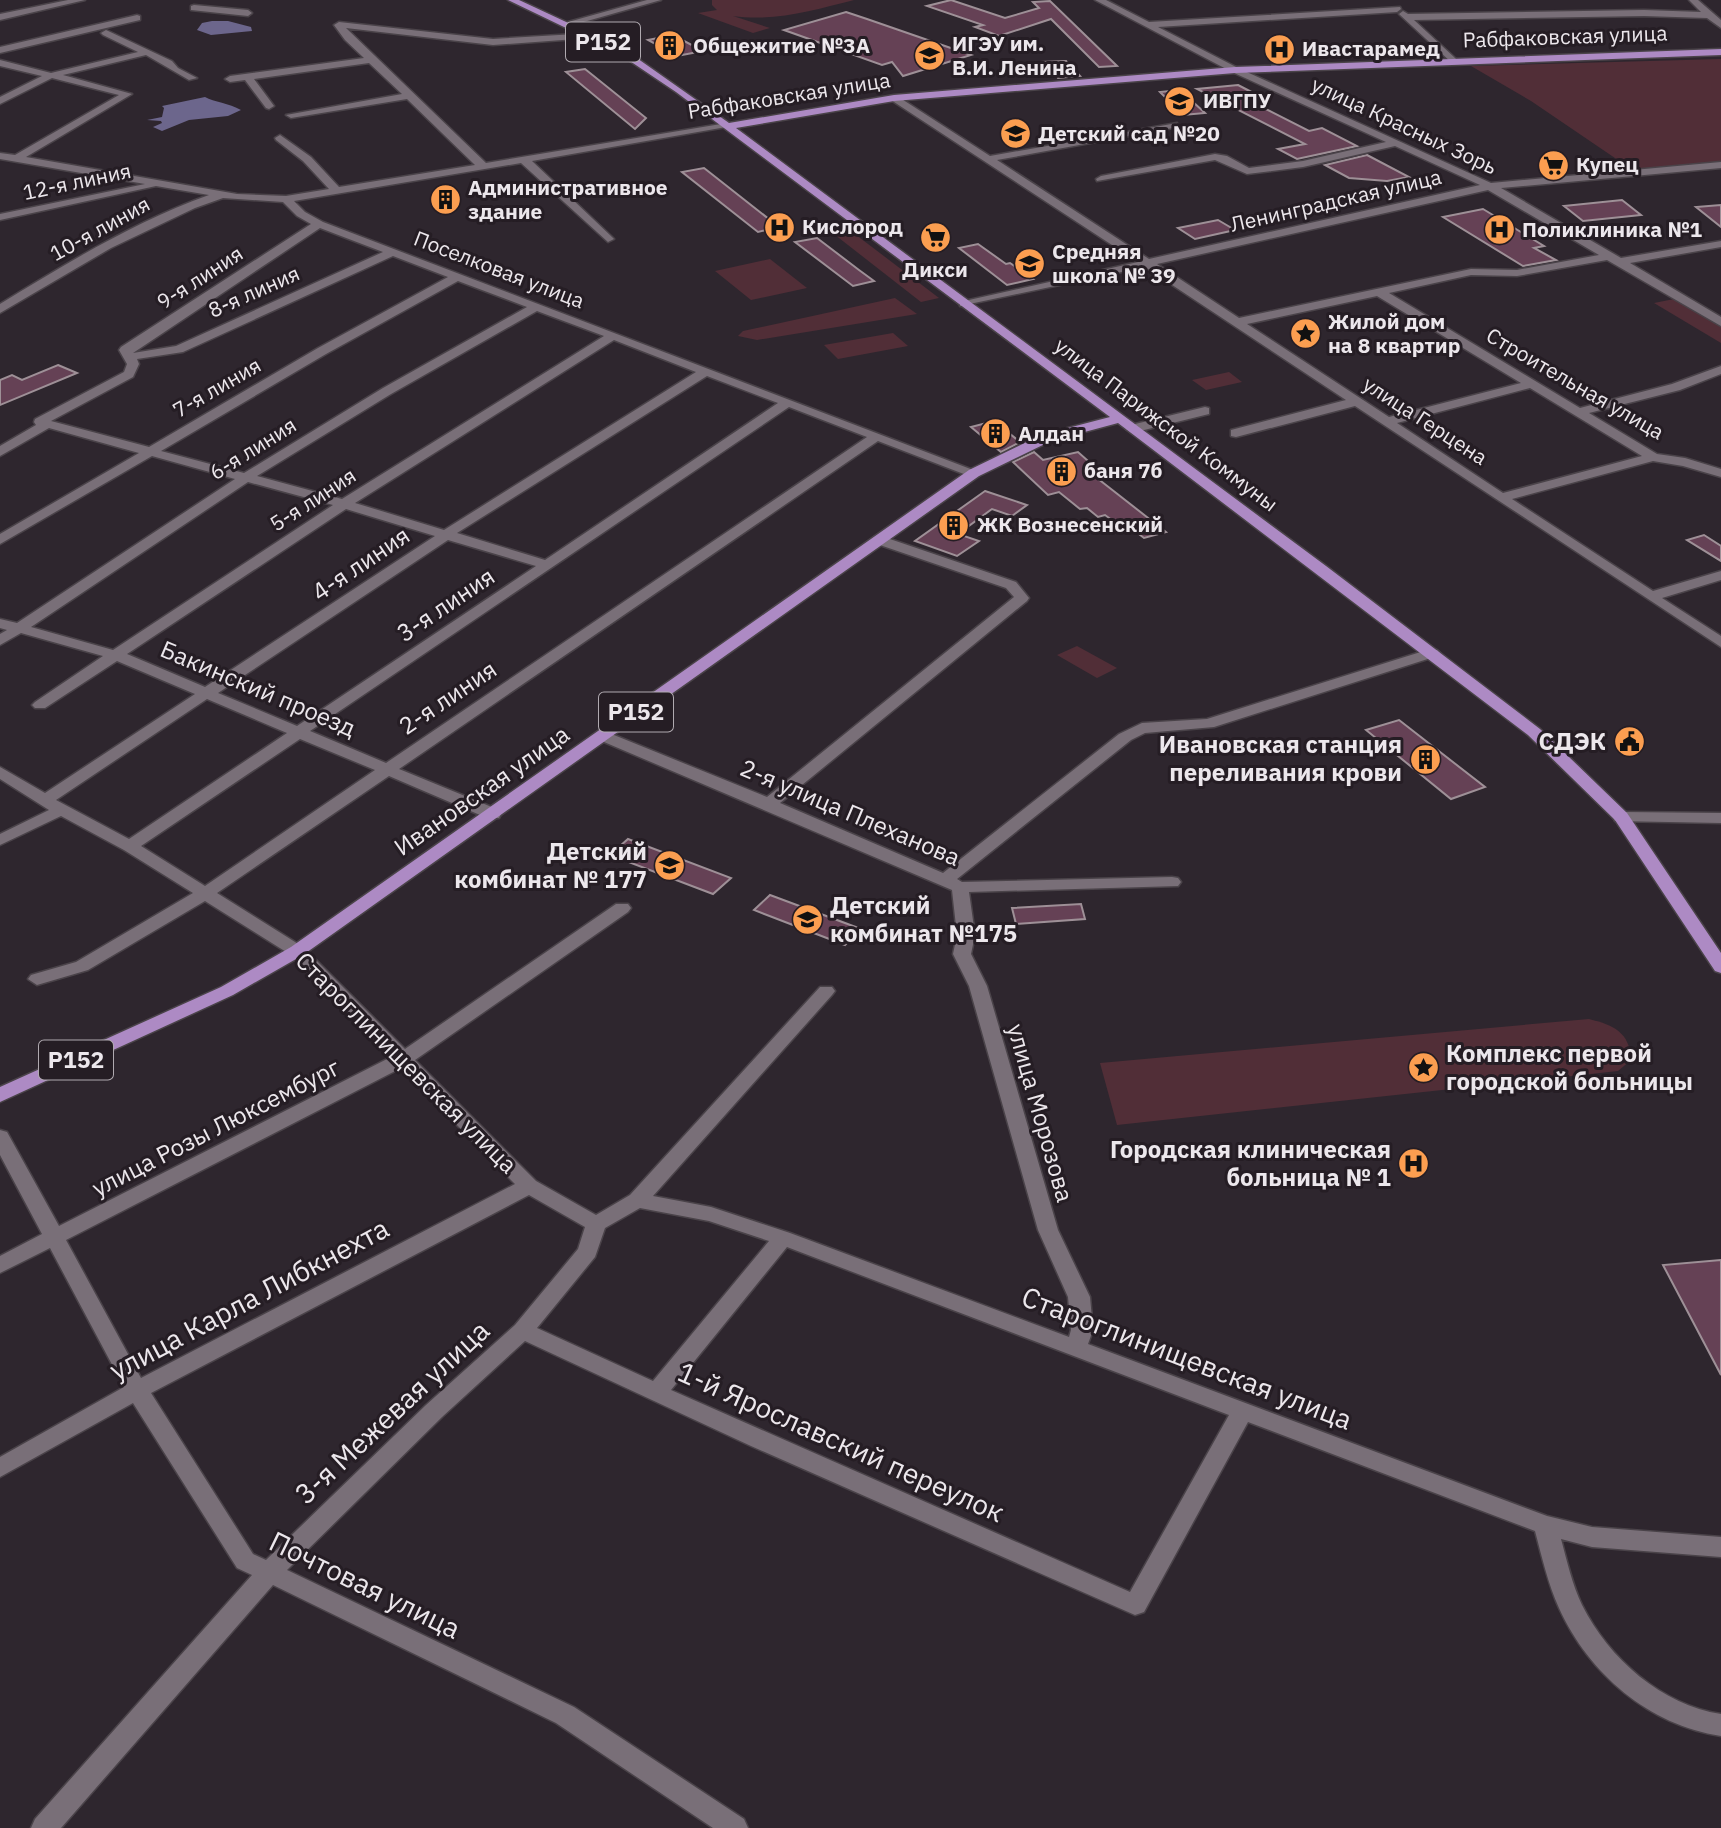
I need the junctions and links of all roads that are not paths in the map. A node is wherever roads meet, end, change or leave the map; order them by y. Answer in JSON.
{"nodes":[{"id":1,"x":81,"y":0,"type":"edge"},
{"id":2,"x":229,"y":0,"type":"edge"},
{"id":3,"x":512,"y":0,"type":"edge"},
{"id":4,"x":657,"y":0,"type":"edge"},
{"id":5,"x":1099,"y":0,"type":"edge"},
{"id":6,"x":1386,"y":0,"type":"edge"},
{"id":7,"x":1693,"y":0,"type":"edge"},
{"id":8,"x":1397,"y":9,"type":"junction"},
{"id":9,"x":248,"y":13,"type":"dead end"},
{"id":10,"x":1709,"y":15,"type":"junction"},
{"id":11,"x":0,"y":17,"type":"edge"},
{"id":12,"x":1406,"y":17,"type":"junction"},
{"id":13,"x":137,"y":18,"type":"dead end"},
{"id":14,"x":568,"y":25,"type":"junction"},
{"id":15,"x":1148,"y":25,"type":"junction"},
{"id":16,"x":1721,"y":25,"type":"edge"},
{"id":17,"x":106,"y":33,"type":"dead end"},
{"id":18,"x":558,"y":36,"type":"junction"},
{"id":19,"x":590,"y":36,"type":"junction"},
{"id":20,"x":0,"y":51,"type":"edge"},
{"id":21,"x":148,"y":52,"type":"junction"},
{"id":22,"x":1721,"y":52,"type":"edge"},
{"id":23,"x":370,"y":60,"type":"junction"},
{"id":24,"x":1452,"y":60,"type":"junction"},
{"id":25,"x":0,"y":63,"type":"edge"},
{"id":26,"x":1235,"y":70,"type":"junction"},
{"id":27,"x":49,"y":76,"type":"junction"},
{"id":28,"x":247,"y":77,"type":"junction"},
{"id":29,"x":192,"y":78,"type":"dead end"},
{"id":30,"x":230,"y":79,"type":"dead end"},
{"id":31,"x":408,"y":96,"type":"junction"},
{"id":32,"x":894,"y":98,"type":"junction"},
{"id":33,"x":0,"y":101,"type":"edge"},
{"id":34,"x":269,"y":106,"type":"dead end"},
{"id":35,"x":290,"y":115,"type":"dead end"},
{"id":36,"x":727,"y":125,"type":"junction"},
{"id":37,"x":1173,"y":125,"type":"dead end"},
{"id":38,"x":280,"y":138,"type":"dead end"},
{"id":39,"x":1396,"y":143,"type":"junction"},
{"id":40,"x":0,"y":156,"type":"edge"},
{"id":41,"x":16,"y":159,"type":"junction"},
{"id":42,"x":988,"y":159,"type":"junction"},
{"id":43,"x":524,"y":160,"type":"junction"},
{"id":44,"x":1721,"y":165,"type":"edge"},
{"id":45,"x":484,"y":167,"type":"junction"},
{"id":46,"x":1101,"y":179,"type":"dead end"},
{"id":47,"x":162,"y":184,"type":"junction"},
{"id":48,"x":1490,"y":186,"type":"junction"},
{"id":49,"x":337,"y":191,"type":"junction"},
{"id":50,"x":223,"y":194,"type":"junction"},
{"id":51,"x":286,"y":199,"type":"junction"},
{"id":52,"x":0,"y":217,"type":"edge"},
{"id":53,"x":319,"y":224,"type":"junction"},
{"id":54,"x":608,"y":239,"type":"dead end"},
{"id":55,"x":1721,"y":244,"type":"edge"},
{"id":56,"x":393,"y":252,"type":"junction"},
{"id":57,"x":1615,"y":259,"type":"junction"},
{"id":58,"x":1148,"y":263,"type":"junction"},
{"id":59,"x":457,"y":277,"type":"junction"},
{"id":60,"x":1380,"y":292,"type":"junction"},
{"id":61,"x":964,"y":304,"type":"junction"},
{"id":62,"x":536,"y":307,"type":"junction"},
{"id":63,"x":0,"y":309,"type":"edge"},
{"id":64,"x":1721,"y":321,"type":"edge"},
{"id":65,"x":1238,"y":322,"type":"junction"},
{"id":66,"x":613,"y":336,"type":"junction"},
{"id":67,"x":129,"y":357,"type":"junction"},
{"id":68,"x":1721,"y":370,"type":"edge"},
{"id":69,"x":706,"y":371,"type":"junction"},
{"id":70,"x":1532,"y":384,"type":"junction"},
{"id":71,"x":1359,"y":401,"type":"junction"},
{"id":72,"x":787,"y":403,"type":"junction"},
{"id":73,"x":1205,"y":411,"type":"dead end"},
{"id":74,"x":1578,"y":412,"type":"junction"},
{"id":75,"x":1119,"y":419,"type":"junction"},
{"id":76,"x":1388,"y":421,"type":"junction"},
{"id":77,"x":44,"y":423,"type":"junction"},
{"id":78,"x":1132,"y":429,"type":"junction"},
{"id":79,"x":1236,"y":433,"type":"dead end"},
{"id":80,"x":875,"y":437,"type":"junction"},
{"id":81,"x":0,"y":452,"type":"edge"},
{"id":82,"x":149,"y":452,"type":"junction"},
{"id":83,"x":1653,"y":457,"type":"junction"},
{"id":84,"x":974,"y":473,"type":"junction"},
{"id":85,"x":1721,"y":473,"type":"edge"},
{"id":86,"x":245,"y":478,"type":"junction"},
{"id":87,"x":1503,"y":497,"type":"junction"},
{"id":88,"x":344,"y":504,"type":"junction"},
{"id":89,"x":448,"y":533,"type":"junction"},
{"id":90,"x":0,"y":540,"type":"edge"},
{"id":91,"x":879,"y":540,"type":"junction"},
{"id":92,"x":547,"y":565,"type":"junction"},
{"id":93,"x":1721,"y":576,"type":"edge"},
{"id":94,"x":1652,"y":596,"type":"junction"},
{"id":95,"x":0,"y":622,"type":"edge"},
{"id":96,"x":18,"y":627,"type":"junction"},
{"id":97,"x":0,"y":641,"type":"edge"},
{"id":98,"x":1721,"y":643,"type":"edge"},
{"id":99,"x":1432,"y":653,"type":"junction"},
{"id":100,"x":115,"y":655,"type":"junction"},
{"id":101,"x":207,"y":692,"type":"junction"},
{"id":102,"x":40,"y":705,"type":"dead end"},
{"id":103,"x":297,"y":733,"type":"junction"},
{"id":104,"x":603,"y":736,"type":"junction"},
{"id":105,"x":386,"y":770,"type":"junction"},
{"id":106,"x":0,"y":772,"type":"edge"},
{"id":107,"x":45,"y":800,"type":"junction"},
{"id":108,"x":769,"y":804,"type":"junction"},
{"id":109,"x":61,"y":810,"type":"junction"},
{"id":110,"x":493,"y":814,"type":"junction"},
{"id":111,"x":1621,"y":817,"type":"junction"},
{"id":112,"x":1721,"y":818,"type":"edge"},
{"id":113,"x":0,"y":839,"type":"edge"},
{"id":114,"x":130,"y":846,"type":"junction"},
{"id":115,"x":1172,"y":882,"type":"dead end"},
{"id":116,"x":952,"y":884,"type":"junction"},
{"id":117,"x":206,"y":892,"type":"junction"},
{"id":118,"x":622,"y":908,"type":"dead end"},
{"id":119,"x":297,"y":951,"type":"junction"},
{"id":120,"x":1721,"y":967,"type":"edge"},
{"id":121,"x":37,"y":979,"type":"dead end"},
{"id":122,"x":826,"y":991,"type":"dead end"},
{"id":123,"x":405,"y":1059,"type":"junction"},
{"id":124,"x":0,"y":1095,"type":"edge"},
{"id":125,"x":0,"y":1137,"type":"edge"},
{"id":126,"x":528,"y":1186,"type":"junction"},
{"id":127,"x":637,"y":1200,"type":"junction"},
{"id":128,"x":596,"y":1224,"type":"junction"},
{"id":129,"x":56,"y":1237,"type":"junction"},
{"id":130,"x":783,"y":1238,"type":"junction"},
{"id":131,"x":0,"y":1265,"type":"edge"},
{"id":132,"x":523,"y":1331,"type":"junction"},
{"id":133,"x":1076,"y":1349,"type":"junction"},
{"id":134,"x":137,"y":1390,"type":"junction"},
{"id":135,"x":657,"y":1392,"type":"junction"},
{"id":136,"x":1243,"y":1411,"type":"junction"},
{"id":137,"x":0,"y":1468,"type":"edge"},
{"id":138,"x":1545,"y":1525,"type":"junction"},
{"id":139,"x":1721,"y":1547,"type":"edge"},
{"id":140,"x":269,"y":1573,"type":"junction"},
{"id":141,"x":1713,"y":1725,"type":"edge"},
{"id":142,"x":44,"y":1828,"type":"edge"},
{"id":143,"x":734,"y":1828,"type":"edge"}],
"edges":[{"from":1,"to":11,"type":"street"},
{"from":2,"to":9,"type":"street"},
{"from":3,"to":14,"type":"main road","name":"улица Парижской Коммуны","number":"Р152"},
{"from":4,"to":14,"type":"street"},
{"from":5,"to":15,"type":"street","name":"улица Красных Зорь"},
{"from":6,"to":8,"type":"street"},
{"from":7,"to":10,"type":"street"},
{"from":8,"to":12,"type":"street"},
{"from":8,"to":15,"type":"street"},
{"from":10,"to":12,"type":"street"},
{"from":10,"to":16,"type":"street"},
{"from":12,"to":24,"type":"street"},
{"from":13,"to":20,"type":"street"},
{"from":14,"to":18,"type":"street"},
{"from":14,"to":19,"type":"main road","name":"улица Парижской Коммуны","number":"Р152"},
{"from":15,"to":26,"type":"street","name":"улица Красных Зорь"},
{"from":17,"to":21,"type":"street"},
{"from":18,"to":19,"type":"street"},
{"from":18,"to":23,"type":"street"},
{"from":19,"to":36,"type":"main road","name":"улица Парижской Коммуны","number":"Р152"},
{"from":21,"to":27,"type":"street"},
{"from":21,"to":29,"type":"street"},
{"from":22,"to":24,"type":"main road","name":"Рабфаковская улица"},
{"from":23,"to":28,"type":"street"},
{"from":23,"to":31,"type":"street"},
{"from":24,"to":26,"type":"main road","name":"Рабфаковская улица"},
{"from":25,"to":27,"type":"street"},
{"from":26,"to":32,"type":"main road","name":"Рабфаковская улица"},
{"from":26,"to":39,"type":"street","name":"улица Красных Зорь"},
{"from":27,"to":33,"type":"street"},
{"from":27,"to":41,"type":"street"},
{"from":28,"to":30,"type":"street"},
{"from":28,"to":34,"type":"street"},
{"from":31,"to":35,"type":"street"},
{"from":31,"to":45,"type":"street"},
{"from":32,"to":36,"type":"main road","name":"Рабфаковская улица"},
{"from":32,"to":42,"type":"street","name":"улица Герцена"},
{"from":36,"to":43,"type":"street","name":"Рабфаковская улица"},
{"from":36,"to":61,"type":"main road","name":"улица Парижской Коммуны","number":"Р152"},
{"from":37,"to":42,"type":"street"},
{"from":38,"to":49,"type":"street"},
{"from":39,"to":46,"type":"street"},
{"from":39,"to":48,"type":"street","name":"улица Красных Зорь"},
{"from":40,"to":41,"type":"street"},
{"from":41,"to":47,"type":"street"},
{"from":42,"to":58,"type":"street","name":"улица Герцена"},
{"from":43,"to":45,"type":"street","name":"Рабфаковская улица"},
{"from":43,"to":54,"type":"street"},
{"from":44,"to":48,"type":"street","name":"Ленинградская улица"},
{"from":45,"to":49,"type":"street","name":"Рабфаковская улица"},
{"from":47,"to":50,"type":"street"},
{"from":47,"to":52,"type":"street","name":"12-я линия"},
{"from":48,"to":57,"type":"street","name":"улица Красных Зорь"},
{"from":48,"to":58,"type":"street","name":"Ленинградская улица"},
{"from":49,"to":51,"type":"street","name":"Рабфаковская улица"},
{"from":50,"to":51,"type":"street"},
{"from":50,"to":63,"type":"street","name":"10-я линия"},
{"from":51,"to":53,"type":"street","name":"Поселковая улица"},
{"from":53,"to":56,"type":"street","name":"Поселковая улица"},
{"from":53,"to":67,"type":"street","name":"9-я линия"},
{"from":55,"to":57,"type":"street"},
{"from":56,"to":59,"type":"street","name":"Поселковая улица"},
{"from":56,"to":67,"type":"street","name":"8-я линия"},
{"from":57,"to":60,"type":"street"},
{"from":57,"to":64,"type":"street","name":"улица Красных Зорь"},
{"from":58,"to":61,"type":"street","name":"Ленинградская улица"},
{"from":58,"to":65,"type":"street","name":"улица Герцена"},
{"from":59,"to":62,"type":"street","name":"Поселковая улица"},
{"from":59,"to":82,"type":"street","name":"7-я линия"},
{"from":60,"to":65,"type":"street"},
{"from":60,"to":70,"type":"street","name":"Строительная улица"},
{"from":61,"to":75,"type":"main road","name":"улица Парижской Коммуны","number":"Р152"},
{"from":62,"to":66,"type":"street","name":"Поселковая улица"},
{"from":62,"to":86,"type":"street","name":"6-я линия"},
{"from":65,"to":71,"type":"street","name":"улица Герцена"},
{"from":66,"to":69,"type":"street","name":"Поселковая улица"},
{"from":66,"to":88,"type":"street","name":"5-я линия"},
{"from":67,"to":77,"type":"street"},
{"from":68,"to":74,"type":"street"},
{"from":69,"to":72,"type":"street","name":"Поселковая улица"},
{"from":69,"to":89,"type":"street","name":"4-я линия"},
{"from":70,"to":74,"type":"street","name":"Строительная улица"},
{"from":70,"to":76,"type":"street"},
{"from":71,"to":76,"type":"street","name":"улица Герцена"},
{"from":71,"to":79,"type":"street"},
{"from":72,"to":80,"type":"street","name":"Поселковая улица"},
{"from":72,"to":92,"type":"street","name":"3-я линия"},
{"from":73,"to":78,"type":"street"},
{"from":74,"to":83,"type":"street","name":"Строительная улица"},
{"from":75,"to":78,"type":"main road","name":"улица Парижской Коммуны"},
{"from":75,"to":84,"type":"main road","name":"Ивановская улица","number":"Р152"},
{"from":76,"to":87,"type":"street","name":"улица Герцена"},
{"from":77,"to":81,"type":"street"},
{"from":77,"to":82,"type":"street"},
{"from":78,"to":99,"type":"main road","name":"улица Парижской Коммуны"},
{"from":80,"to":84,"type":"street","name":"Поселковая улица"},
{"from":80,"to":105,"type":"street","name":"2-я линия"},
{"from":82,"to":86,"type":"street"},
{"from":82,"to":90,"type":"street","name":"7-я линия"},
{"from":83,"to":85,"type":"street","name":"Строительная улица"},
{"from":83,"to":87,"type":"street"},
{"from":84,"to":91,"type":"main road","name":"Ивановская улица","number":"Р152"},
{"from":86,"to":88,"type":"street"},
{"from":86,"to":96,"type":"street","name":"6-я линия"},
{"from":87,"to":94,"type":"street","name":"улица Герцена"},
{"from":88,"to":89,"type":"street"},
{"from":88,"to":100,"type":"street","name":"5-я линия"},
{"from":89,"to":92,"type":"street"},
{"from":89,"to":101,"type":"street","name":"4-я линия"},
{"from":91,"to":104,"type":"main road","name":"Ивановская улица","number":"Р152"},
{"from":91,"to":108,"type":"street"},
{"from":92,"to":103,"type":"street","name":"3-я линия"},
{"from":93,"to":94,"type":"street"},
{"from":94,"to":98,"type":"street","name":"улица Герцена"},
{"from":95,"to":96,"type":"street","name":"Бакинский проезд"},
{"from":96,"to":97,"type":"street","name":"6-я линия"},
{"from":96,"to":100,"type":"street","name":"Бакинский проезд"},
{"from":99,"to":111,"type":"main road","name":"улица Парижской Коммуны"},
{"from":99,"to":116,"type":"street"},
{"from":100,"to":101,"type":"street","name":"Бакинский проезд"},
{"from":100,"to":102,"type":"street","name":"5-я линия"},
{"from":101,"to":103,"type":"street","name":"Бакинский проезд"},
{"from":101,"to":107,"type":"street","name":"4-я линия"},
{"from":103,"to":105,"type":"street","name":"Бакинский проезд"},
{"from":103,"to":114,"type":"street","name":"3-я линия"},
{"from":104,"to":108,"type":"street","name":"2-я улица Плеханова"},
{"from":104,"to":110,"type":"main road","name":"Ивановская улица","number":"Р152"},
{"from":105,"to":110,"type":"street","name":"Бакинский проезд"},
{"from":105,"to":117,"type":"street","name":"2-я линия"},
{"from":106,"to":107,"type":"street","name":"Староглинищевская улица"},
{"from":107,"to":109,"type":"street","name":"Староглинищевская улица"},
{"from":108,"to":116,"type":"street","name":"2-я улица Плеханова"},
{"from":109,"to":113,"type":"street"},
{"from":109,"to":114,"type":"street","name":"Староглинищевская улица"},
{"from":110,"to":119,"type":"main road","name":"Ивановская улица","number":"Р152"},
{"from":111,"to":112,"type":"street"},
{"from":111,"to":120,"type":"main road","name":"улица Парижской Коммуны"},
{"from":114,"to":117,"type":"street","name":"Староглинищевская улица"},
{"from":115,"to":116,"type":"street","name":"2-я улица Плеханова"},
{"from":116,"to":133,"type":"street","name":"улица Морозова"},
{"from":117,"to":119,"type":"street","name":"Староглинищевская улица"},
{"from":117,"to":121,"type":"street","name":"2-я линия"},
{"from":118,"to":123,"type":"street","name":"улица Розы Люксембург"},
{"from":119,"to":123,"type":"street","name":"Староглинищевская улица"},
{"from":119,"to":124,"type":"main road","name":"Ивановская улица","number":"Р152"},
{"from":122,"to":127,"type":"street"},
{"from":123,"to":126,"type":"street","name":"Староглинищевская улица"},
{"from":123,"to":129,"type":"street","name":"улица Розы Люксембург"},
{"from":125,"to":129,"type":"street","name":"Почтовая улица"},
{"from":126,"to":128,"type":"street","name":"Староглинищевская улица"},
{"from":126,"to":134,"type":"street","name":"улица Карла Либкнехта"},
{"from":127,"to":128,"type":"street"},
{"from":127,"to":130,"type":"street","name":"Староглинищевская улица"},
{"from":128,"to":132,"type":"street","name":"3-я Межевая улица"},
{"from":129,"to":131,"type":"street","name":"улица Розы Люксембург"},
{"from":129,"to":134,"type":"street","name":"Почтовая улица"},
{"from":130,"to":133,"type":"street","name":"Староглинищевская улица"},
{"from":130,"to":135,"type":"street"},
{"from":132,"to":135,"type":"street","name":"1-й Ярославский переулок"},
{"from":132,"to":140,"type":"street","name":"3-я Межевая улица"},
{"from":133,"to":136,"type":"street","name":"Староглинищевская улица"},
{"from":134,"to":137,"type":"street","name":"улица Карла Либкнехта"},
{"from":134,"to":140,"type":"street","name":"Почтовая улица"},
{"from":135,"to":136,"type":"street","name":"1-й Ярославский переулок"},
{"from":136,"to":138,"type":"street","name":"Староглинищевская улица"},
{"from":138,"to":139,"type":"street","name":"Староглинищевская улица"},
{"from":138,"to":141,"type":"street"},
{"from":140,"to":142,"type":"street","name":"3-я Межевая улица"},
{"from":140,"to":143,"type":"street","name":"Почтовая улица"}]}
